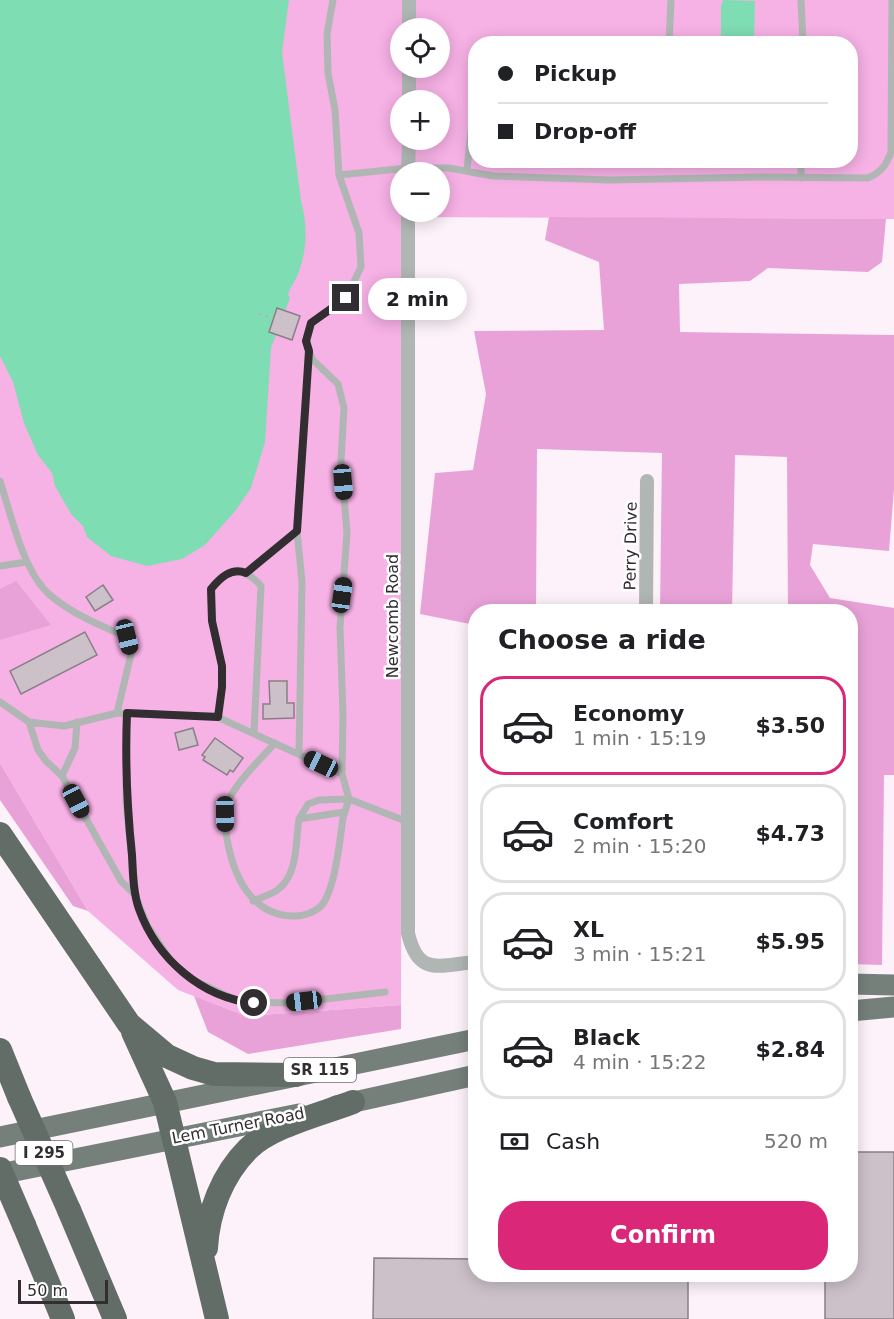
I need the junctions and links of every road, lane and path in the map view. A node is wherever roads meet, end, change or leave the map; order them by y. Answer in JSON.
{"nodes":[{"id":1,"x":333,"y":0,"type":"edge"},
{"id":2,"x":409,"y":0,"type":"edge"},
{"id":3,"x":671,"y":0,"type":"edge"},
{"id":4,"x":801,"y":0,"type":"edge"},
{"id":5,"x":892,"y":0,"type":"edge"},
{"id":6,"x":409,"y":18,"type":"edge"},
{"id":7,"x":669,"y":36,"type":"edge"},
{"id":8,"x":803,"y":36,"type":"edge"},
{"id":9,"x":468,"y":160,"type":"edge"},
{"id":10,"x":450,"y":168,"type":"edge"},
{"id":11,"x":801,"y":168,"type":"edge"},
{"id":12,"x":467,"y":170,"type":"junction"},
{"id":13,"x":390,"y":172,"type":"edge"},
{"id":14,"x":339,"y":176,"type":"junction"},
{"id":15,"x":801,"y":178,"type":"junction"},
{"id":16,"x":408,"y":222,"type":"edge"},
{"id":17,"x":258,"y":314,"type":"dead end"},
{"id":18,"x":273,"y":318,"type":"dead end"},
{"id":19,"x":309,"y":351,"type":"junction"},
{"id":20,"x":0,"y":481,"type":"edge"},
{"id":21,"x":647,"y":481,"type":"dead end"},
{"id":22,"x":297,"y":531,"type":"junction"},
{"id":23,"x":26,"y":562,"type":"junction"},
{"id":24,"x":0,"y":566,"type":"edge"},
{"id":25,"x":246,"y":573,"type":"junction"},
{"id":26,"x":646,"y":604,"type":"edge"},
{"id":27,"x":0,"y":702,"type":"edge"},
{"id":28,"x":117,"y":713,"type":"junction"},
{"id":29,"x":127,"y":713,"type":"junction"},
{"id":30,"x":218,"y":717,"type":"junction"},
{"id":31,"x":29,"y":722,"type":"junction"},
{"id":32,"x":77,"y":722,"type":"junction"},
{"id":33,"x":255,"y":734,"type":"junction"},
{"id":34,"x":275,"y":743,"type":"junction"},
{"id":35,"x":299,"y":754,"type":"junction"},
{"id":36,"x":342,"y":774,"type":"junction"},
{"id":37,"x":62,"y":776,"type":"junction"},
{"id":38,"x":349,"y":799,"type":"junction"},
{"id":39,"x":344,"y":812,"type":"junction"},
{"id":40,"x":299,"y":819,"type":"junction"},
{"id":41,"x":408,"y":822,"type":"junction"},
{"id":42,"x":0,"y":834,"type":"edge"},
{"id":43,"x":136,"y":896,"type":"junction"},
{"id":44,"x":253,"y":901,"type":"junction"},
{"id":45,"x":468,"y":963,"type":"edge"},
{"id":46,"x":858,"y":984,"type":"edge"},
{"id":47,"x":894,"y":985,"type":"edge"},
{"id":48,"x":385,"y":992,"type":"dead end"},
{"id":49,"x":894,"y":1006,"type":"edge"},
{"id":50,"x":858,"y":1010,"type":"edge"},
{"id":51,"x":129,"y":1024,"type":"junction"},
{"id":52,"x":468,"y":1041,"type":"edge"},
{"id":53,"x":0,"y":1050,"type":"edge"},
{"id":54,"x":297,"y":1075,"type":"junction"},
{"id":55,"x":468,"y":1077,"type":"edge"},
{"id":56,"x":165,"y":1102,"type":"junction"},
{"id":57,"x":352,"y":1102,"type":"junction"},
{"id":58,"x":0,"y":1137,"type":"edge"},
{"id":59,"x":174,"y":1137,"type":"junction"},
{"id":60,"x":0,"y":1169,"type":"edge"},
{"id":61,"x":0,"y":1174,"type":"edge"},
{"id":62,"x":206,"y":1266,"type":"junction"},
{"id":63,"x":63,"y":1319,"type":"edge"},
{"id":64,"x":115,"y":1319,"type":"edge"},
{"id":65,"x":217,"y":1319,"type":"edge"}],
"edges":[{"from":1,"to":14,"type":"lane"},
{"from":2,"to":6,"type":"street"},
{"from":3,"to":7,"type":"lane"},
{"from":4,"to":8,"type":"lane"},
{"from":5,"to":15,"type":"lane"},
{"from":9,"to":12,"type":"lane"},
{"from":10,"to":12,"type":"lane"},
{"from":11,"to":15,"type":"lane"},
{"from":12,"to":15,"type":"lane"},
{"from":13,"to":14,"type":"lane"},
{"from":14,"to":19,"type":"lane"},
{"from":16,"to":41,"type":"street","name":"Newcomb Road"},
{"from":17,"to":18,"type":"path"},
{"from":19,"to":22,"type":"lane"},
{"from":19,"to":36,"type":"lane"},
{"from":20,"to":23,"type":"lane"},
{"from":21,"to":26,"type":"street","name":"Perry Drive"},
{"from":22,"to":25,"type":"lane"},
{"from":22,"to":35,"type":"lane"},
{"from":23,"to":24,"type":"lane"},
{"from":23,"to":28,"type":"lane"},
{"from":25,"to":30,"type":"lane"},
{"from":25,"to":33,"type":"lane"},
{"from":27,"to":31,"type":"lane"},
{"from":28,"to":29,"type":"lane"},
{"from":28,"to":32,"type":"lane"},
{"from":29,"to":30,"type":"lane"},
{"from":29,"to":43,"type":"lane"},
{"from":30,"to":33,"type":"lane"},
{"from":31,"to":32,"type":"lane"},
{"from":31,"to":37,"type":"lane"},
{"from":32,"to":37,"type":"lane"},
{"from":33,"to":34,"type":"lane"},
{"from":34,"to":35,"type":"lane"},
{"from":34,"to":44,"type":"lane"},
{"from":35,"to":36,"type":"lane"},
{"from":36,"to":38,"type":"lane"},
{"from":37,"to":43,"type":"lane"},
{"from":38,"to":39,"type":"lane"},
{"from":38,"to":40,"type":"lane"},
{"from":38,"to":41,"type":"lane"},
{"from":39,"to":40,"type":"lane"},
{"from":39,"to":44,"type":"lane"},
{"from":40,"to":44,"type":"lane"},
{"from":41,"to":45,"type":"street","name":"Newcomb Road"},
{"from":42,"to":51,"type":"highway"},
{"from":43,"to":48,"type":"lane"},
{"from":46,"to":47,"type":"main road"},
{"from":49,"to":50,"type":"main road"},
{"from":51,"to":54,"type":"highway"},
{"from":51,"to":56,"type":"highway"},
{"from":52,"to":54,"type":"main road","number":"SR 115"},
{"from":53,"to":64,"type":"highway","number":"I 295","bridge":true},
{"from":54,"to":56,"type":"main road","number":"SR 115"},
{"from":55,"to":57,"type":"main road","name":"Lem Turner Road","number":"SR 115"},
{"from":56,"to":58,"type":"main road","number":"SR 115"},
{"from":56,"to":59,"type":"highway"},
{"from":57,"to":59,"type":"main road","name":"Lem Turner Road","number":"SR 115"},
{"from":57,"to":62,"type":"highway"},
{"from":59,"to":61,"type":"main road","name":"Lem Turner Road","number":"SR 115"},
{"from":59,"to":62,"type":"highway"},
{"from":60,"to":63,"type":"highway","number":"I 295","bridge":true},
{"from":62,"to":65,"type":"highway"}]}
